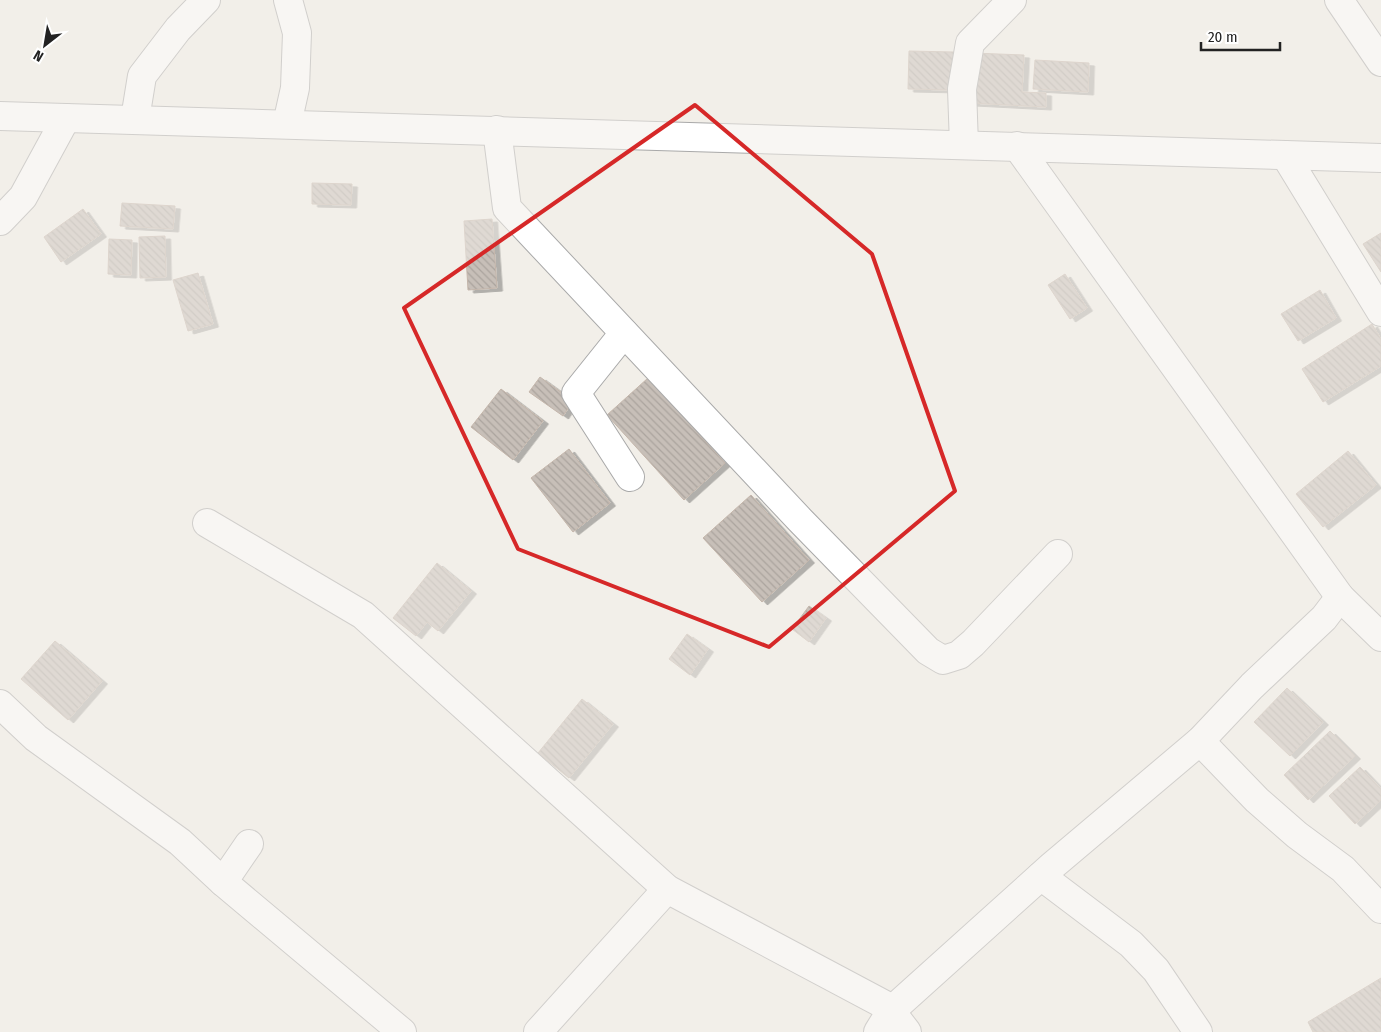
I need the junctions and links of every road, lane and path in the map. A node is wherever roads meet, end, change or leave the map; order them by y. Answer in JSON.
{"nodes":[{"id":1,"x":206,"y":0,"type":"edge"},
{"id":2,"x":288,"y":0,"type":"edge"},
{"id":3,"x":1012,"y":0,"type":"edge"},
{"id":4,"x":1339,"y":0,"type":"edge"},
{"id":5,"x":1381,"y":62,"type":"edge"},
{"id":6,"x":0,"y":116,"type":"edge"},
{"id":7,"x":66,"y":118,"type":"junction"},
{"id":8,"x":135,"y":120,"type":"junction"},
{"id":9,"x":287,"y":124,"type":"junction"},
{"id":10,"x":496,"y":130,"type":"junction"},
{"id":11,"x":964,"y":144,"type":"junction"},
{"id":12,"x":1017,"y":146,"type":"junction"},
{"id":13,"x":1285,"y":155,"type":"junction"},
{"id":14,"x":1381,"y":158,"type":"edge"},
{"id":15,"x":0,"y":221,"type":"edge"},
{"id":16,"x":1381,"y":312,"type":"edge"},
{"id":17,"x":624,"y":333,"type":"junction"},
{"id":18,"x":630,"y":477,"type":"dead end"},
{"id":19,"x":207,"y":523,"type":"dead end"},
{"id":20,"x":1058,"y":554,"type":"dead end"},
{"id":21,"x":1340,"y":597,"type":"junction"},
{"id":22,"x":1381,"y":637,"type":"edge"},
{"id":23,"x":0,"y":704,"type":"edge"},
{"id":24,"x":1200,"y":740,"type":"junction"},
{"id":25,"x":249,"y":844,"type":"dead end"},
{"id":26,"x":1041,"y":876,"type":"junction"},
{"id":27,"x":223,"y":882,"type":"junction"},
{"id":28,"x":667,"y":889,"type":"junction"},
{"id":29,"x":1381,"y":909,"type":"edge"},
{"id":30,"x":892,"y":1025,"type":"edge"},
{"id":31,"x":402,"y":1032,"type":"edge"},
{"id":32,"x":538,"y":1032,"type":"edge"},
{"id":33,"x":1198,"y":1032,"type":"edge"}],
"edges":[{"from":1,"to":8,"type":"street"},
{"from":2,"to":9,"type":"street"},
{"from":3,"to":11,"type":"street"},
{"from":4,"to":5,"type":"street"},
{"from":6,"to":7,"type":"street"},
{"from":7,"to":8,"type":"street"},
{"from":7,"to":15,"type":"street"},
{"from":8,"to":9,"type":"street"},
{"from":9,"to":10,"type":"street"},
{"from":10,"to":11,"type":"street"},
{"from":10,"to":17,"type":"street"},
{"from":11,"to":12,"type":"street"},
{"from":12,"to":13,"type":"street"},
{"from":12,"to":21,"type":"street"},
{"from":13,"to":14,"type":"street"},
{"from":13,"to":16,"type":"street"},
{"from":17,"to":18,"type":"street"},
{"from":17,"to":20,"type":"street"},
{"from":19,"to":28,"type":"street"},
{"from":21,"to":22,"type":"street"},
{"from":21,"to":24,"type":"street"},
{"from":23,"to":27,"type":"street"},
{"from":24,"to":26,"type":"street"},
{"from":24,"to":29,"type":"street"},
{"from":25,"to":27,"type":"street"},
{"from":26,"to":30,"type":"street"},
{"from":26,"to":33,"type":"street"},
{"from":27,"to":31,"type":"street"},
{"from":28,"to":30,"type":"street"},
{"from":28,"to":32,"type":"street"}]}
